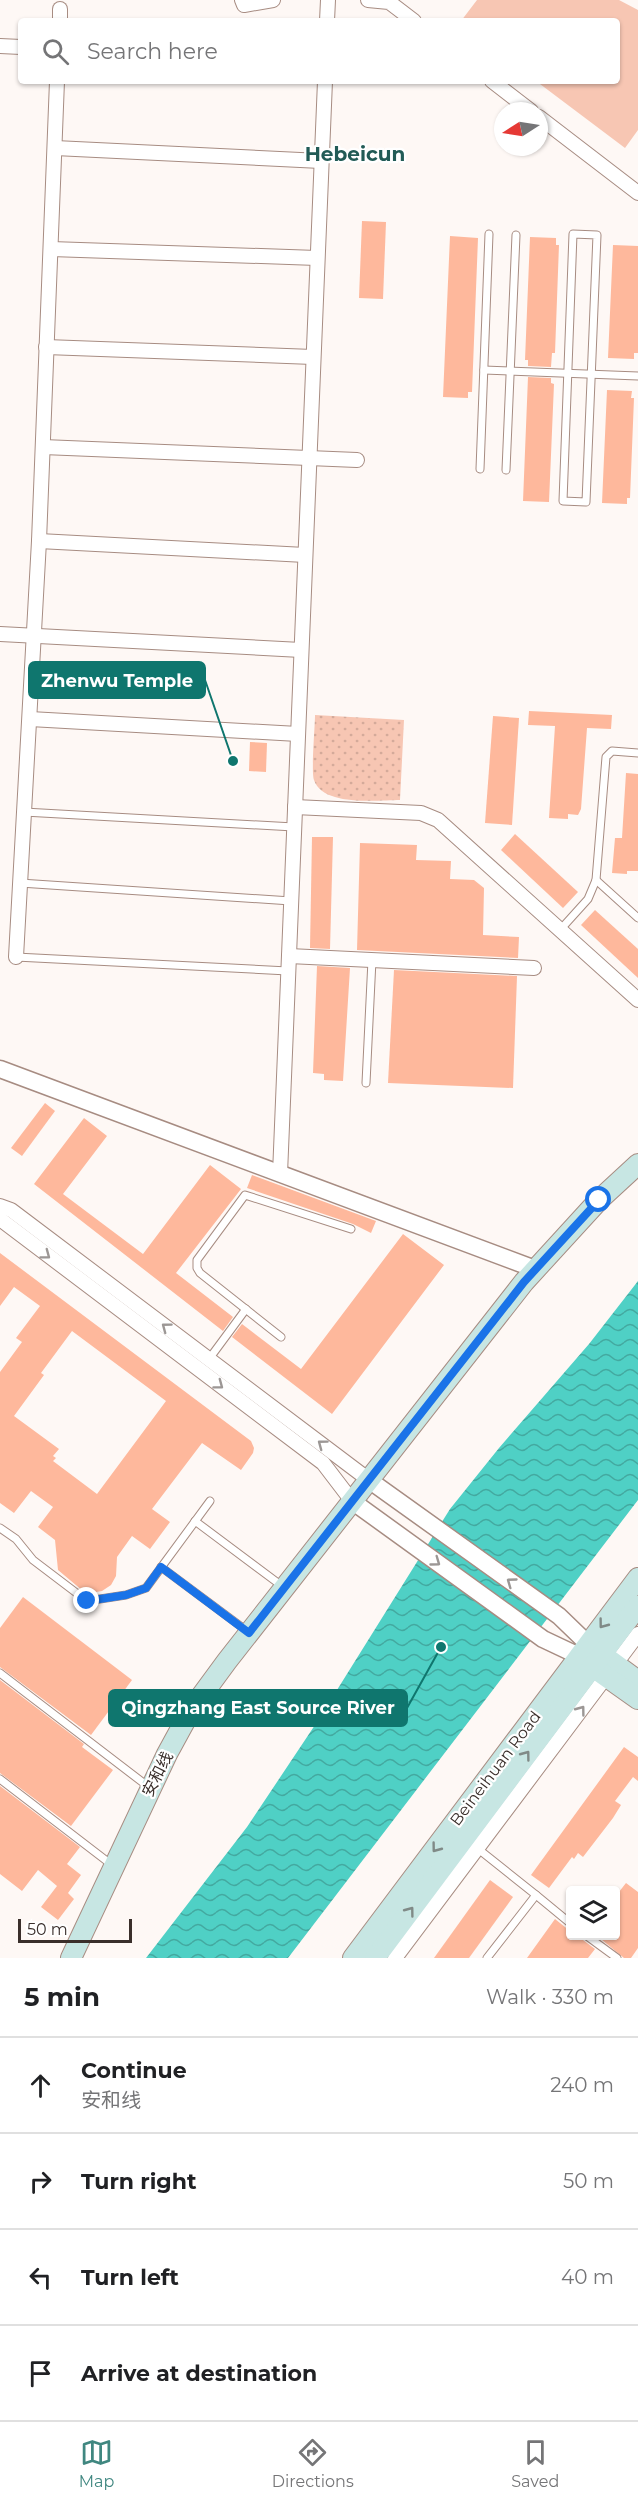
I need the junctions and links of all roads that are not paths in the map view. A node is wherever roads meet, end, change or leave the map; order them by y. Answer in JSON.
{"nodes":[{"id":1,"x":242,"y":0,"type":"edge"},
{"id":2,"x":273,"y":0,"type":"edge"},
{"id":3,"x":328,"y":0,"type":"edge"},
{"id":4,"x":368,"y":0,"type":"edge"},
{"id":5,"x":405,"y":6,"type":"edge"},
{"id":6,"x":327,"y":18,"type":"edge"},
{"id":7,"x":0,"y":46,"type":"edge"},
{"id":8,"x":18,"y":47,"type":"edge"},
{"id":9,"x":57,"y":84,"type":"edge"},
{"id":10,"x":325,"y":84,"type":"edge"},
{"id":11,"x":496,"y":84,"type":"edge"},
{"id":12,"x":519,"y":102,"type":"edge"},
{"id":13,"x":548,"y":124,"type":"edge"},
{"id":14,"x":55,"y":148,"type":"junction"},
{"id":15,"x":321,"y":161,"type":"junction"},
{"id":16,"x":638,"y":193,"type":"edge"},
{"id":17,"x":489,"y":234,"type":"dead end"},
{"id":18,"x":516,"y":235,"type":"dead end"},
{"id":19,"x":51,"y":249,"type":"junction"},
{"id":20,"x":317,"y":258,"type":"junction"},
{"id":21,"x":46,"y":347,"type":"junction"},
{"id":22,"x":313,"y":357,"type":"junction"},
{"id":23,"x":484,"y":369,"type":"junction"},
{"id":24,"x":510,"y":370,"type":"junction"},
{"id":25,"x":568,"y":373,"type":"junction"},
{"id":26,"x":591,"y":374,"type":"junction"},
{"id":27,"x":638,"y":376,"type":"edge"},
{"id":28,"x":43,"y":447,"type":"junction"},
{"id":29,"x":309,"y":458,"type":"junction"},
{"id":30,"x":357,"y":460,"type":"dead end"},
{"id":31,"x":480,"y":469,"type":"dead end"},
{"id":32,"x":506,"y":470,"type":"dead end"},
{"id":33,"x":39,"y":541,"type":"junction"},
{"id":34,"x":305,"y":555,"type":"junction"},
{"id":35,"x":0,"y":634,"type":"edge"},
{"id":36,"x":34,"y":636,"type":"junction"},
{"id":37,"x":301,"y":650,"type":"junction"},
{"id":38,"x":30,"y":719,"type":"junction"},
{"id":39,"x":298,"y":734,"type":"junction"},
{"id":40,"x":638,"y":753,"type":"edge"},
{"id":41,"x":295,"y":807,"type":"junction"},
{"id":42,"x":24,"y":812,"type":"junction"},
{"id":43,"x":294,"y":827,"type":"junction"},
{"id":44,"x":596,"y":880,"type":"junction"},
{"id":45,"x":20,"y":883,"type":"junction"},
{"id":46,"x":291,"y":901,"type":"junction"},
{"id":47,"x":638,"y":918,"type":"edge"},
{"id":48,"x":560,"y":930,"type":"junction"},
{"id":49,"x":289,"y":956,"type":"junction"},
{"id":50,"x":16,"y":957,"type":"joint"},
{"id":51,"x":372,"y":960,"type":"junction"},
{"id":52,"x":534,"y":968,"type":"dead end"},
{"id":53,"x":288,"y":971,"type":"junction"},
{"id":54,"x":638,"y":1000,"type":"edge"},
{"id":55,"x":0,"y":1069,"type":"edge"},
{"id":56,"x":366,"y":1083,"type":"dead end"},
{"id":57,"x":638,"y":1164,"type":"edge"},
{"id":58,"x":280,"y":1174,"type":"junction"},
{"id":59,"x":0,"y":1206,"type":"edge"},
{"id":60,"x":0,"y":1219,"type":"edge"},
{"id":61,"x":351,"y":1229,"type":"dead end"},
{"id":62,"x":535,"y":1269,"type":"junction"},
{"id":63,"x":246,"y":1309,"type":"junction"},
{"id":64,"x":281,"y":1337,"type":"dead end"},
{"id":65,"x":209,"y":1359,"type":"junction"},
{"id":66,"x":369,"y":1480,"type":"junction"},
{"id":67,"x":210,"y":1501,"type":"dead end"},
{"id":68,"x":352,"y":1501,"type":"junction"},
{"id":69,"x":195,"y":1521,"type":"junction"},
{"id":70,"x":0,"y":1528,"type":"edge"},
{"id":71,"x":161,"y":1567,"type":"junction"},
{"id":72,"x":638,"y":1578,"type":"edge"},
{"id":73,"x":284,"y":1588,"type":"junction"},
{"id":74,"x":638,"y":1606,"type":"edge"},
{"id":75,"x":249,"y":1633,"type":"junction"},
{"id":76,"x":638,"y":1634,"type":"edge"},
{"id":77,"x":597,"y":1660,"type":"junction"},
{"id":78,"x":0,"y":1673,"type":"edge"},
{"id":79,"x":638,"y":1681,"type":"edge"},
{"id":80,"x":638,"y":1699,"type":"edge"},
{"id":81,"x":0,"y":1779,"type":"edge"},
{"id":82,"x":150,"y":1788,"type":"junction"},
{"id":83,"x":477,"y":1848,"type":"junction"},
{"id":84,"x":114,"y":1867,"type":"junction"},
{"id":85,"x":536,"y":1895,"type":"junction"},
{"id":86,"x":566,"y":1920,"type":"edge"},
{"id":87,"x":594,"y":1940,"type":"edge"},
{"id":88,"x":70,"y":1958,"type":"edge"},
{"id":89,"x":353,"y":1958,"type":"edge"},
{"id":90,"x":375,"y":1958,"type":"edge"},
{"id":91,"x":395,"y":1958,"type":"edge"},
{"id":92,"x":487,"y":1958,"type":"edge"},
{"id":93,"x":617,"y":1958,"type":"edge"}],
"edges":[{"from":1,"to":2,"type":"street"},
{"from":3,"to":6,"type":"street"},
{"from":4,"to":5,"type":"street"},
{"from":7,"to":8,"type":"street"},
{"from":9,"to":14,"type":"street"},
{"from":10,"to":15,"type":"street"},
{"from":11,"to":12,"type":"street"},
{"from":13,"to":16,"type":"street"},
{"from":14,"to":15,"type":"street"},
{"from":14,"to":19,"type":"street"},
{"from":15,"to":20,"type":"street"},
{"from":17,"to":23,"type":"lane"},
{"from":18,"to":24,"type":"lane"},
{"from":19,"to":20,"type":"street"},
{"from":19,"to":21,"type":"street"},
{"from":20,"to":22,"type":"street"},
{"from":21,"to":22,"type":"street"},
{"from":21,"to":28,"type":"street"},
{"from":22,"to":29,"type":"street"},
{"from":23,"to":24,"type":"lane"},
{"from":23,"to":31,"type":"lane"},
{"from":24,"to":25,"type":"lane"},
{"from":24,"to":32,"type":"lane"},
{"from":25,"to":26,"type":"lane"},
{"from":25,"to":26,"type":"lane"},
{"from":25,"to":26,"type":"lane"},
{"from":26,"to":27,"type":"lane"},
{"from":28,"to":29,"type":"street"},
{"from":28,"to":33,"type":"street"},
{"from":29,"to":30,"type":"street"},
{"from":29,"to":34,"type":"street"},
{"from":33,"to":34,"type":"street"},
{"from":33,"to":36,"type":"street"},
{"from":34,"to":37,"type":"street"},
{"from":35,"to":36,"type":"street"},
{"from":36,"to":37,"type":"street"},
{"from":36,"to":38,"type":"street"},
{"from":37,"to":39,"type":"street"},
{"from":38,"to":39,"type":"street"},
{"from":38,"to":42,"type":"street"},
{"from":39,"to":41,"type":"street"},
{"from":40,"to":44,"type":"lane"},
{"from":41,"to":43,"type":"street"},
{"from":41,"to":48,"type":"street"},
{"from":42,"to":43,"type":"lane"},
{"from":42,"to":45,"type":"street"},
{"from":43,"to":46,"type":"street"},
{"from":44,"to":47,"type":"lane"},
{"from":44,"to":48,"type":"lane"},
{"from":45,"to":46,"type":"lane"},
{"from":45,"to":50,"type":"street"},
{"from":46,"to":49,"type":"street"},
{"from":48,"to":54,"type":"street"},
{"from":49,"to":51,"type":"street"},
{"from":49,"to":53,"type":"street"},
{"from":50,"to":53,"type":"lane"},
{"from":51,"to":52,"type":"street"},
{"from":51,"to":56,"type":"lane"},
{"from":53,"to":58,"type":"street"},
{"from":55,"to":58,"type":"street"},
{"from":57,"to":62,"type":"main road","name":"安和线"},
{"from":58,"to":62,"type":"street"},
{"from":65,"to":59,"type":"street","one_way":true},
{"from":60,"to":68,"type":"street","one_way":true},
{"from":61,"to":63,"type":"lane"},
{"from":62,"to":66,"type":"main road","name":"安和线"},
{"from":63,"to":64,"type":"lane"},
{"from":63,"to":65,"type":"lane"},
{"from":66,"to":65,"type":"street","one_way":true},
{"from":66,"to":68,"type":"main road","name":"安和线"},
{"from":77,"to":66,"type":"street","one_way":true},
{"from":67,"to":69,"type":"lane"},
{"from":68,"to":73,"type":"main road","name":"安和线"},
{"from":68,"to":77,"type":"street","one_way":true},
{"from":69,"to":71,"type":"lane"},
{"from":69,"to":73,"type":"lane"},
{"from":70,"to":71,"type":"lane"},
{"from":71,"to":75,"type":"lane"},
{"from":72,"to":77,"type":"main road","name":"Beineihuan Road","one_way":true},
{"from":73,"to":75,"type":"main road","name":"安和线"},
{"from":74,"to":77,"type":"main road","name":"Beineihuan Road"},
{"from":75,"to":82,"type":"main road","name":"安和线"},
{"from":76,"to":77,"type":"street"},
{"from":77,"to":79,"type":"main road"},
{"from":77,"to":80,"type":"main road"},
{"from":83,"to":77,"type":"street","one_way":true},
{"from":77,"to":89,"type":"main road","name":"Beineihuan Road","one_way":true},
{"from":90,"to":77,"type":"main road","name":"Beineihuan Road","one_way":true},
{"from":78,"to":82,"type":"lane"},
{"from":81,"to":84,"type":"lane"},
{"from":82,"to":84,"type":"main road","name":"安和线"},
{"from":83,"to":85,"type":"lane"},
{"from":83,"to":91,"type":"street"},
{"from":84,"to":88,"type":"main road","name":"安和线"},
{"from":85,"to":86,"type":"lane"},
{"from":85,"to":92,"type":"lane"},
{"from":87,"to":93,"type":"lane"}]}
